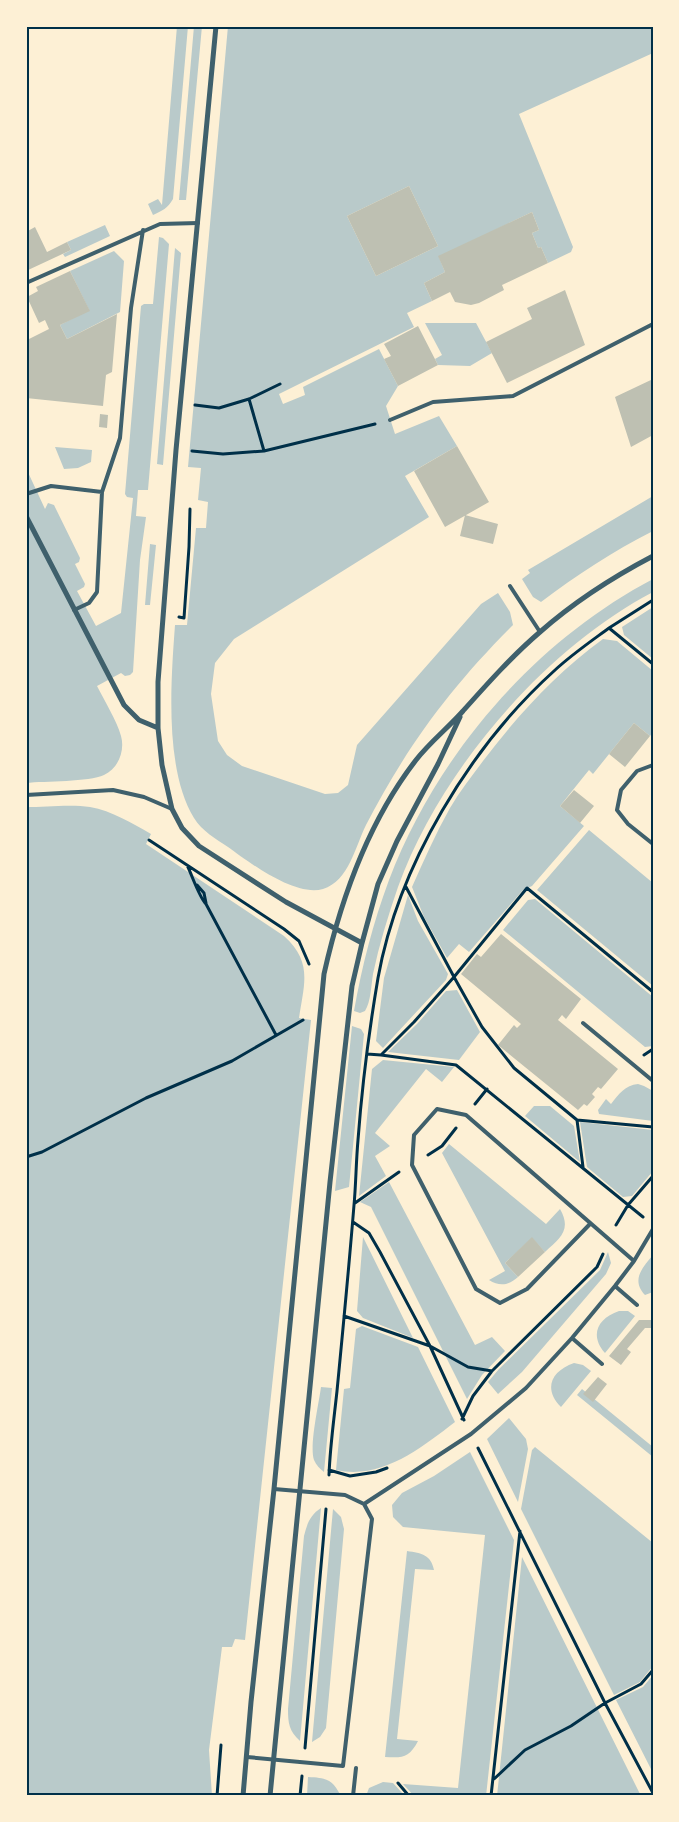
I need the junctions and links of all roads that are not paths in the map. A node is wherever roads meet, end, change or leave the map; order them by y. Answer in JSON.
{"nodes":[{"id":1,"x":216,"y":26,"type":"edge"},
{"id":2,"x":198,"y":223,"type":"junction"},
{"id":3,"x":143,"y":230,"type":"junction"},
{"id":4,"x":26,"y":283,"type":"edge"},
{"id":5,"x":653,"y":324,"type":"edge"},
{"id":6,"x":390,"y":420,"type":"road end"},
{"id":7,"x":102,"y":492,"type":"junction"},
{"id":8,"x":26,"y":494,"type":"edge"},
{"id":9,"x":26,"y":516,"type":"edge"},
{"id":10,"x":653,"y":556,"type":"edge"},
{"id":11,"x":510,"y":586,"type":"dead end"},
{"id":12,"x":74,"y":611,"type":"junction"},
{"id":13,"x":540,"y":632,"type":"junction"},
{"id":14,"x":462,"y":712,"type":"junction"},
{"id":15,"x":158,"y":728,"type":"junction"},
{"id":16,"x":653,"y":765,"type":"edge"},
{"id":17,"x":26,"y":795,"type":"edge"},
{"id":18,"x":172,"y":809,"type":"junction"},
{"id":19,"x":653,"y":844,"type":"edge"},
{"id":20,"x":334,"y":928,"type":"junction"},
{"id":21,"x":362,"y":943,"type":"junction"},
{"id":22,"x":583,"y":1023,"type":"dead end"},
{"id":23,"x":653,"y":1081,"type":"edge"},
{"id":24,"x":590,"y":1224,"type":"junction"},
{"id":25,"x":652,"y":1230,"type":"edge"},
{"id":26,"x":634,"y":1261,"type":"junction"},
{"id":27,"x":615,"y":1286,"type":"junction"},
{"id":28,"x":637,"y":1304,"type":"dead end"},
{"id":29,"x":572,"y":1338,"type":"junction"},
{"id":30,"x":602,"y":1364,"type":"dead end"},
{"id":31,"x":274,"y":1489,"type":"junction"},
{"id":32,"x":301,"y":1491,"type":"junction"},
{"id":33,"x":364,"y":1504,"type":"junction"},
{"id":34,"x":247,"y":1757,"type":"junction"},
{"id":35,"x":274,"y":1759,"type":"junction"},
{"id":36,"x":356,"y":1768,"type":"dead end"},
{"id":37,"x":243,"y":1796,"type":"edge"},
{"id":38,"x":270,"y":1796,"type":"edge"},
{"id":39,"x":353,"y":1796,"type":"edge"}],
"edges":[{"from":1,"to":2,"type":"street"},
{"from":2,"to":3,"type":"lane"},
{"from":2,"to":15,"type":"street"},
{"from":3,"to":4,"type":"lane"},
{"from":3,"to":7,"type":"lane"},
{"from":5,"to":6,"type":"lane"},
{"from":7,"to":8,"type":"lane"},
{"from":7,"to":12,"type":"lane"},
{"from":9,"to":12,"type":"street"},
{"from":10,"to":13,"type":"street"},
{"from":11,"to":13,"type":"lane"},
{"from":12,"to":15,"type":"street"},
{"from":13,"to":14,"type":"street"},
{"from":14,"to":20,"type":"street"},
{"from":14,"to":21,"type":"street"},
{"from":15,"to":18,"type":"street"},
{"from":16,"to":19,"type":"lane"},
{"from":17,"to":18,"type":"lane"},
{"from":18,"to":20,"type":"street"},
{"from":20,"to":21,"type":"street"},
{"from":20,"to":31,"type":"street"},
{"from":21,"to":32,"type":"street"},
{"from":22,"to":23,"type":"lane"},
{"from":24,"to":24,"type":"lane"},
{"from":24,"to":26,"type":"lane"},
{"from":25,"to":26,"type":"lane"},
{"from":26,"to":27,"type":"lane"},
{"from":27,"to":28,"type":"lane"},
{"from":27,"to":29,"type":"lane"},
{"from":29,"to":30,"type":"lane"},
{"from":29,"to":33,"type":"lane"},
{"from":31,"to":32,"type":"lane"},
{"from":31,"to":34,"type":"street"},
{"from":32,"to":33,"type":"lane"},
{"from":32,"to":35,"type":"street"},
{"from":33,"to":35,"type":"lane"},
{"from":34,"to":35,"type":"lane"},
{"from":34,"to":37,"type":"street"},
{"from":35,"to":38,"type":"street"},
{"from":36,"to":39,"type":"lane"}]}
